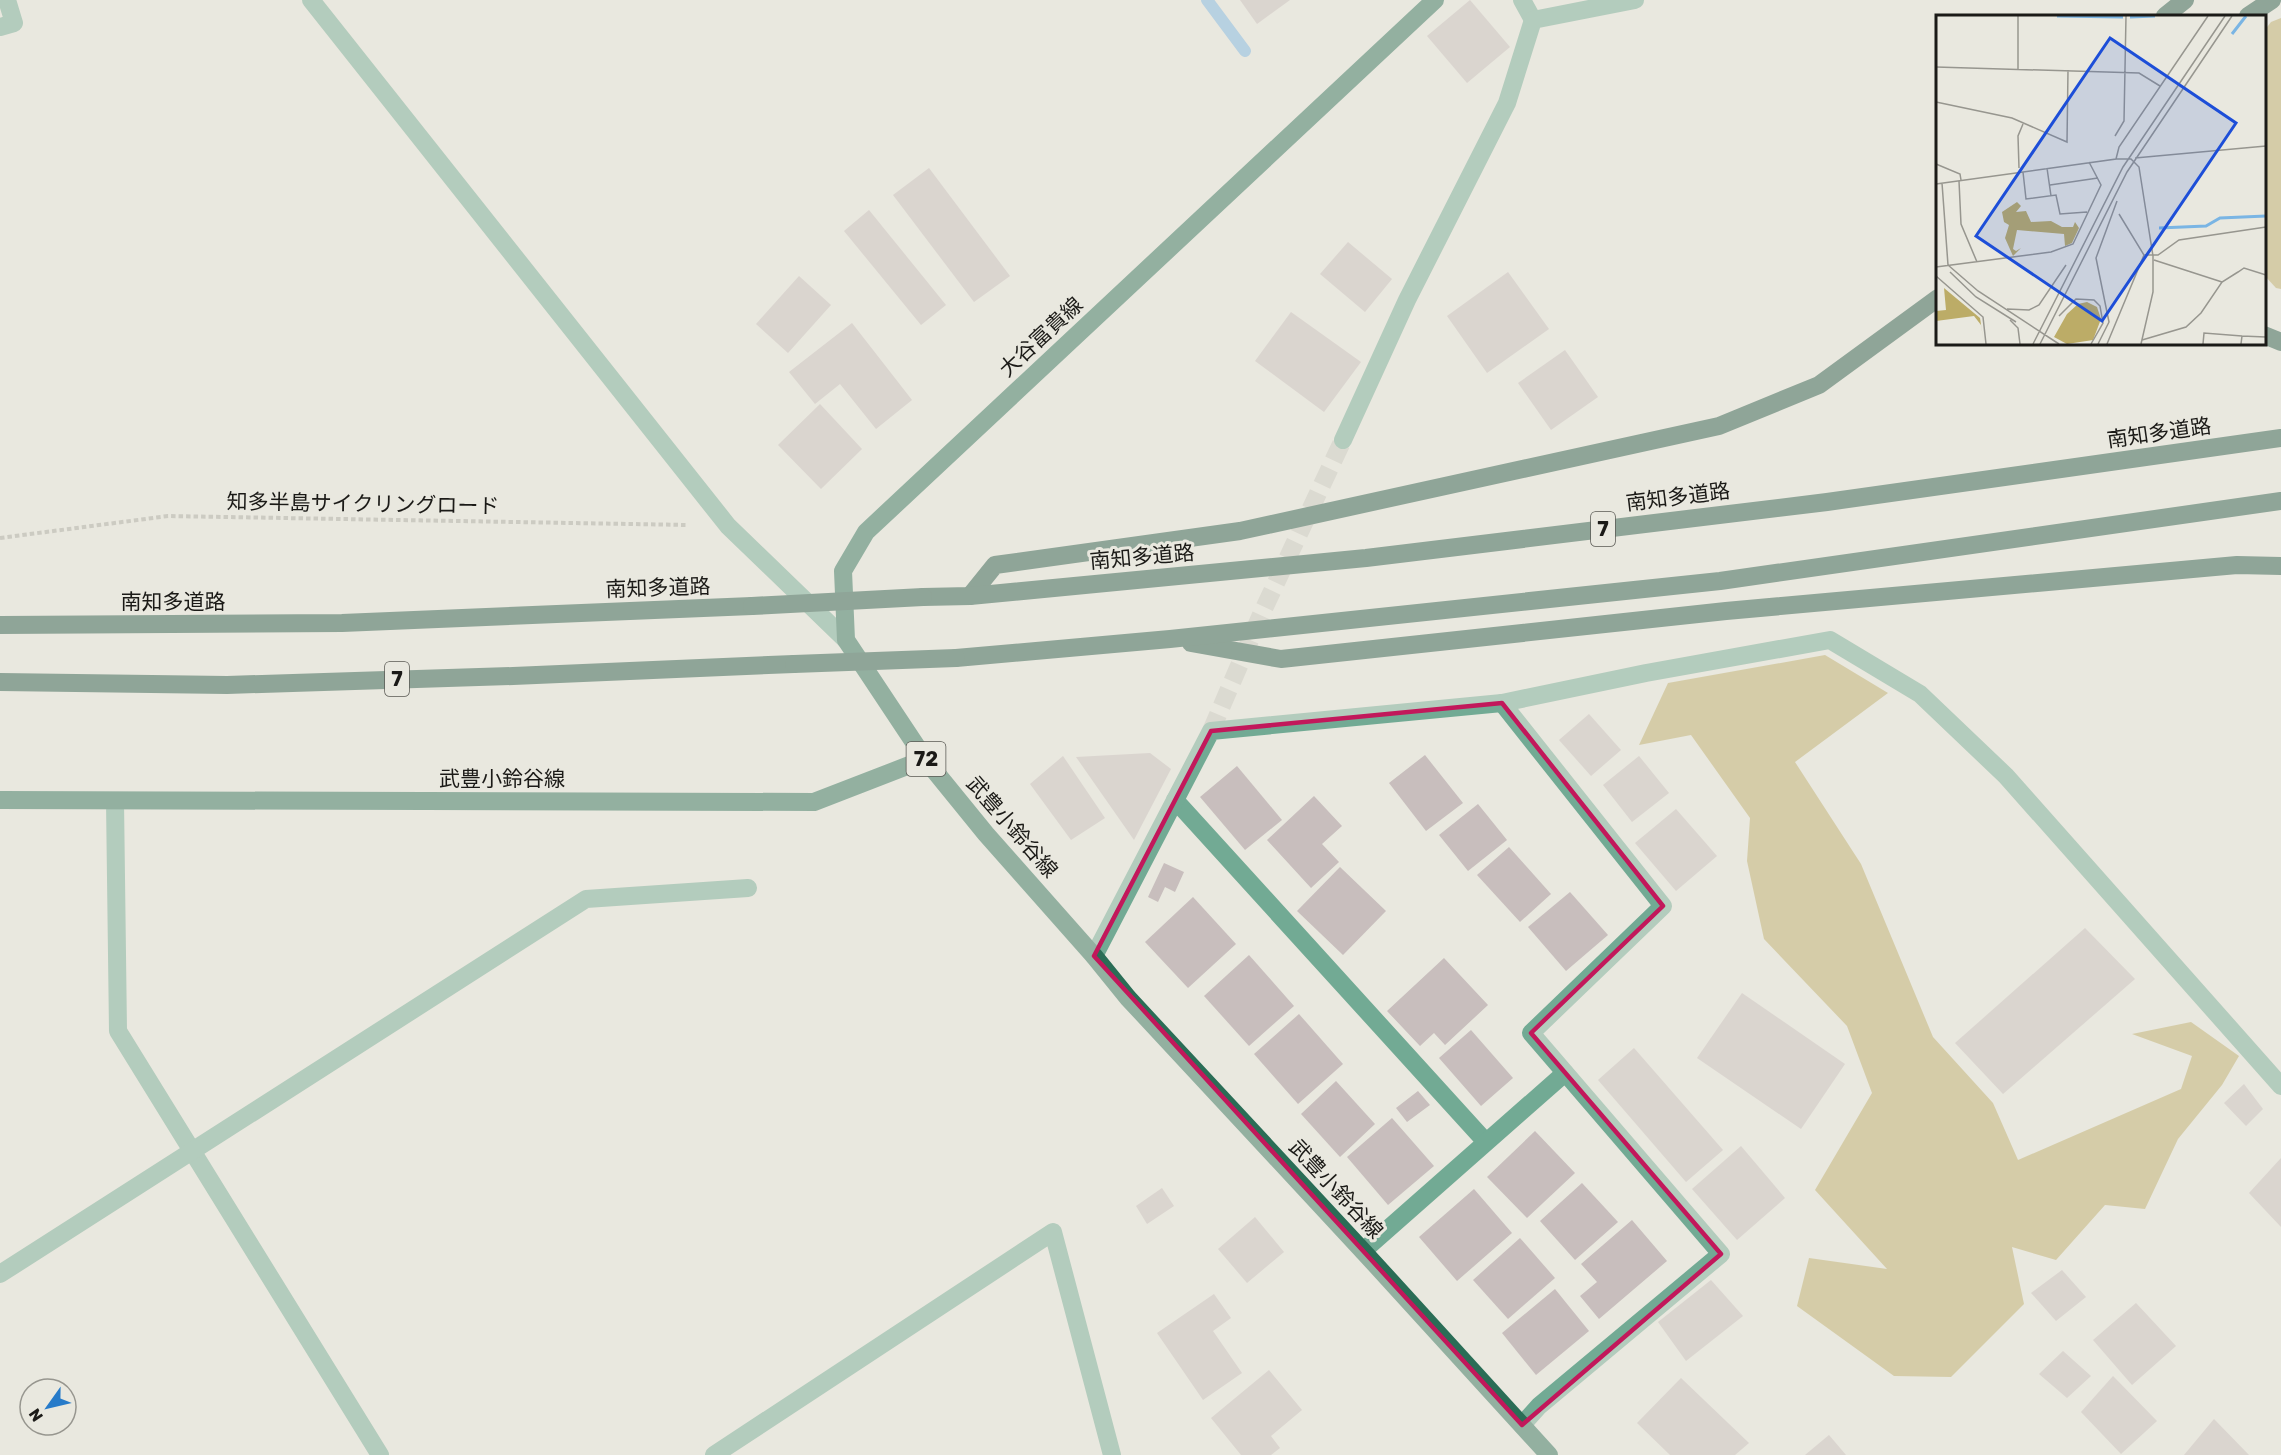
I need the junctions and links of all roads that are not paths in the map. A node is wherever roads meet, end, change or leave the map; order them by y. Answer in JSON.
{"nodes":[{"id":1,"x":7,"y":0,"type":"edge"},
{"id":2,"x":311,"y":0,"type":"edge"},
{"id":3,"x":1435,"y":0,"type":"edge"},
{"id":4,"x":1522,"y":0,"type":"edge"},
{"id":5,"x":1635,"y":0,"type":"edge"},
{"id":6,"x":2185,"y":0,"type":"edge"},
{"id":7,"x":2272,"y":0,"type":"edge"},
{"id":8,"x":2166,"y":15,"type":"edge"},
{"id":9,"x":2250,"y":15,"type":"edge"},
{"id":10,"x":1533,"y":20,"type":"junction"},
{"id":11,"x":0,"y":27,"type":"edge"},
{"id":12,"x":1936,"y":299,"type":"edge"},
{"id":13,"x":2266,"y":335,"type":"edge"},
{"id":14,"x":2281,"y":342,"type":"edge"},
{"id":15,"x":2281,"y":438,"type":"edge"},
{"id":16,"x":1343,"y":440,"type":"tunnel mouth"},
{"id":17,"x":2281,"y":501,"type":"edge"},
{"id":18,"x":2281,"y":566,"type":"edge"},
{"id":19,"x":970,"y":596,"type":"junction"},
{"id":20,"x":0,"y":625,"type":"edge"},
{"id":21,"x":1170,"y":639,"type":"junction"},
{"id":22,"x":846,"y":640,"type":"junction"},
{"id":23,"x":0,"y":682,"type":"edge"},
{"id":24,"x":1502,"y":703,"type":"junction"},
{"id":25,"x":925,"y":759,"type":"junction"},
{"id":26,"x":0,"y":800,"type":"edge"},
{"id":27,"x":1175,"y":800,"type":"junction"},
{"id":28,"x":115,"y":801,"type":"junction"},
{"id":29,"x":748,"y":888,"type":"dead end"},
{"id":30,"x":1094,"y":956,"type":"junction"},
{"id":31,"x":1566,"y":1073,"type":"junction"},
{"id":32,"x":2281,"y":1086,"type":"edge"},
{"id":33,"x":1485,"y":1141,"type":"junction"},
{"id":34,"x":192,"y":1153,"type":"junction"},
{"id":35,"x":1363,"y":1251,"type":"junction"},
{"id":36,"x":0,"y":1274,"type":"edge"},
{"id":37,"x":1522,"y":1425,"type":"junction"},
{"id":38,"x":380,"y":1455,"type":"edge"},
{"id":39,"x":714,"y":1455,"type":"edge"},
{"id":40,"x":1112,"y":1455,"type":"edge"},
{"id":41,"x":1549,"y":1455,"type":"edge"}],
"edges":[{"from":1,"to":11,"type":"street"},
{"from":2,"to":22,"type":"street"},
{"from":3,"to":22,"type":"main road","name":"大谷富貴線"},
{"from":4,"to":10,"type":"street"},
{"from":5,"to":10,"type":"street"},
{"from":6,"to":8,"type":"highway"},
{"from":7,"to":9,"type":"highway"},
{"from":10,"to":16,"type":"street"},
{"from":12,"to":19,"type":"highway"},
{"from":13,"to":14,"type":"highway"},
{"from":15,"to":19,"type":"highway","name":"南知多道路","number":"7"},
{"from":17,"to":21,"type":"highway","number":"7"},
{"from":18,"to":21,"type":"highway"},
{"from":19,"to":20,"type":"highway","name":"南知多道路","number":"7","bridge":true},
{"from":21,"to":23,"type":"highway","number":"7","bridge":true},
{"from":22,"to":25,"type":"main road"},
{"from":24,"to":27,"type":"street"},
{"from":24,"to":31,"type":"street"},
{"from":24,"to":32,"type":"street"},
{"from":25,"to":28,"type":"main road","name":"武豊小鈴谷線","number":"72"},
{"from":25,"to":30,"type":"main road","name":"武豊小鈴谷線","number":"72"},
{"from":26,"to":28,"type":"main road","name":"武豊小鈴谷線","number":"72"},
{"from":27,"to":30,"type":"street"},
{"from":27,"to":33,"type":"street"},
{"from":28,"to":34,"type":"street"},
{"from":29,"to":34,"type":"street"},
{"from":30,"to":35,"type":"main road","name":"武豊小鈴谷線","number":"72"},
{"from":31,"to":33,"type":"street"},
{"from":31,"to":37,"type":"street"},
{"from":33,"to":35,"type":"street"},
{"from":34,"to":36,"type":"street"},
{"from":34,"to":38,"type":"street"},
{"from":35,"to":37,"type":"main road","name":"武豊小鈴谷線","number":"72"},
{"from":37,"to":41,"type":"main road","name":"武豊小鈴谷線","number":"72"},
{"from":39,"to":40,"type":"street"}]}
